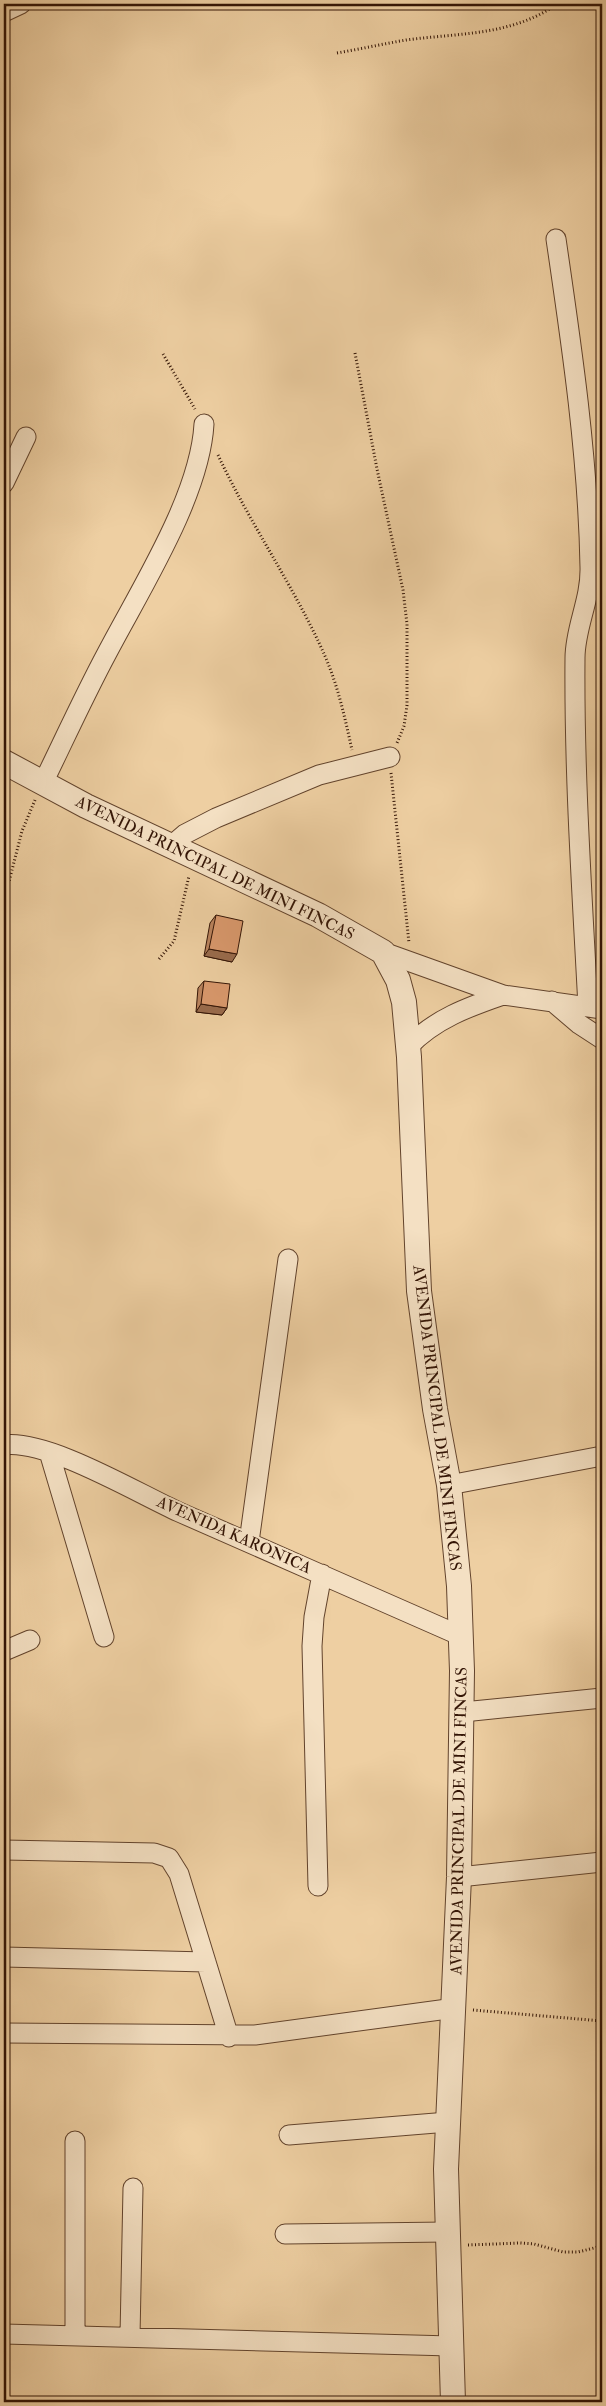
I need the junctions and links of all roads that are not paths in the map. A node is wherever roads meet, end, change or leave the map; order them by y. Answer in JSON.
{"nodes":[{"id":1,"x":21,"y":4,"type":"edge"},
{"id":2,"x":4,"y":12,"type":"edge"},
{"id":3,"x":556,"y":239,"type":"dead end"},
{"id":4,"x":204,"y":424,"type":"road end"},
{"id":5,"x":26,"y":437,"type":"dead end"},
{"id":6,"x":4,"y":483,"type":"edge"},
{"id":7,"x":390,"y":757,"type":"road end"},
{"id":8,"x":4,"y":762,"type":"edge"},
{"id":9,"x":43,"y":783,"type":"junction"},
{"id":10,"x":171,"y":846,"type":"junction"},
{"id":11,"x":383,"y":952,"type":"junction"},
{"id":12,"x":503,"y":995,"type":"junction"},
{"id":13,"x":552,"y":1001,"type":"junction"},
{"id":14,"x":595,"y":1008,"type":"edge"},
{"id":15,"x":602,"y":1039,"type":"edge"},
{"id":16,"x":408,"y":1046,"type":"junction"},
{"id":17,"x":288,"y":1259,"type":"dead end"},
{"id":18,"x":4,"y":1445,"type":"edge"},
{"id":19,"x":49,"y":1452,"type":"junction"},
{"id":20,"x":602,"y":1456,"type":"edge"},
{"id":21,"x":449,"y":1485,"type":"junction"},
{"id":22,"x":249,"y":1542,"type":"junction"},
{"id":23,"x":322,"y":1574,"type":"junction"},
{"id":24,"x":461,"y":1636,"type":"junction"},
{"id":25,"x":104,"y":1637,"type":"dead end"},
{"id":26,"x":30,"y":1640,"type":"dead end"},
{"id":27,"x":4,"y":1651,"type":"edge"},
{"id":28,"x":602,"y":1698,"type":"edge"},
{"id":29,"x":463,"y":1712,"type":"junction"},
{"id":30,"x":4,"y":1850,"type":"edge"},
{"id":31,"x":602,"y":1862,"type":"edge"},
{"id":32,"x":460,"y":1877,"type":"junction"},
{"id":33,"x":318,"y":1886,"type":"dead end"},
{"id":34,"x":4,"y":1957,"type":"edge"},
{"id":35,"x":206,"y":1962,"type":"junction"},
{"id":36,"x":455,"y":2008,"type":"junction"},
{"id":37,"x":4,"y":2033,"type":"edge"},
{"id":38,"x":229,"y":2036,"type":"junction"},
{"id":39,"x":448,"y":2122,"type":"junction"},
{"id":40,"x":289,"y":2135,"type":"dead end"},
{"id":41,"x":75,"y":2141,"type":"dead end"},
{"id":42,"x":133,"y":2188,"type":"dead end"},
{"id":43,"x":285,"y":2234,"type":"dead end"},
{"id":44,"x":447,"y":2239,"type":"junction"},
{"id":45,"x":4,"y":2334,"type":"edge"},
{"id":46,"x":76,"y":2335,"type":"junction"},
{"id":47,"x":130,"y":2336,"type":"junction"},
{"id":48,"x":451,"y":2346,"type":"junction"},
{"id":49,"x":453,"y":2402,"type":"edge"}],
"edges":[{"from":1,"to":2,"type":"street"},
{"from":3,"to":14,"type":"street"},
{"from":4,"to":9,"type":"street"},
{"from":5,"to":6,"type":"street"},
{"from":7,"to":10,"type":"street"},
{"from":8,"to":9,"type":"street","name":"AVENIDA PRINCIPAL DE MINI FINCAS"},
{"from":9,"to":10,"type":"street","name":"AVENIDA PRINCIPAL DE MINI FINCAS"},
{"from":10,"to":11,"type":"street","name":"AVENIDA PRINCIPAL DE MINI FINCAS"},
{"from":11,"to":12,"type":"street"},
{"from":11,"to":16,"type":"street","name":"AVENIDA PRINCIPAL DE MINI FINCAS"},
{"from":12,"to":13,"type":"street"},
{"from":12,"to":16,"type":"street"},
{"from":13,"to":14,"type":"street"},
{"from":13,"to":15,"type":"street"},
{"from":16,"to":21,"type":"street","name":"AVENIDA PRINCIPAL DE MINI FINCAS"},
{"from":17,"to":22,"type":"street"},
{"from":18,"to":19,"type":"street","name":"AVENIDA KARONICA"},
{"from":19,"to":22,"type":"street","name":"AVENIDA KARONICA"},
{"from":19,"to":25,"type":"street"},
{"from":20,"to":21,"type":"street"},
{"from":21,"to":24,"type":"street","name":"AVENIDA PRINCIPAL DE MINI FINCAS"},
{"from":22,"to":23,"type":"street","name":"AVENIDA KARONICA"},
{"from":23,"to":24,"type":"street","name":"AVENIDA KARONICA"},
{"from":23,"to":33,"type":"street"},
{"from":24,"to":29,"type":"street","name":"AVENIDA PRINCIPAL DE MINI FINCAS"},
{"from":26,"to":27,"type":"street"},
{"from":28,"to":29,"type":"street"},
{"from":29,"to":32,"type":"street","name":"AVENIDA PRINCIPAL DE MINI FINCAS"},
{"from":30,"to":35,"type":"street"},
{"from":31,"to":32,"type":"street"},
{"from":32,"to":36,"type":"street","name":"AVENIDA PRINCIPAL DE MINI FINCAS"},
{"from":34,"to":35,"type":"street"},
{"from":35,"to":38,"type":"street"},
{"from":36,"to":38,"type":"street"},
{"from":36,"to":39,"type":"street","name":"AVENIDA PRINCIPAL DE MINI FINCAS"},
{"from":37,"to":38,"type":"street"},
{"from":39,"to":40,"type":"street"},
{"from":39,"to":44,"type":"street","name":"AVENIDA PRINCIPAL DE MINI FINCAS"},
{"from":41,"to":46,"type":"street"},
{"from":42,"to":47,"type":"street"},
{"from":43,"to":44,"type":"street"},
{"from":44,"to":48,"type":"street","name":"AVENIDA PRINCIPAL DE MINI FINCAS"},
{"from":45,"to":46,"type":"street"},
{"from":46,"to":47,"type":"street"},
{"from":47,"to":48,"type":"street"},
{"from":48,"to":49,"type":"street","name":"AVENIDA PRINCIPAL DE MINI FINCAS"}]}
